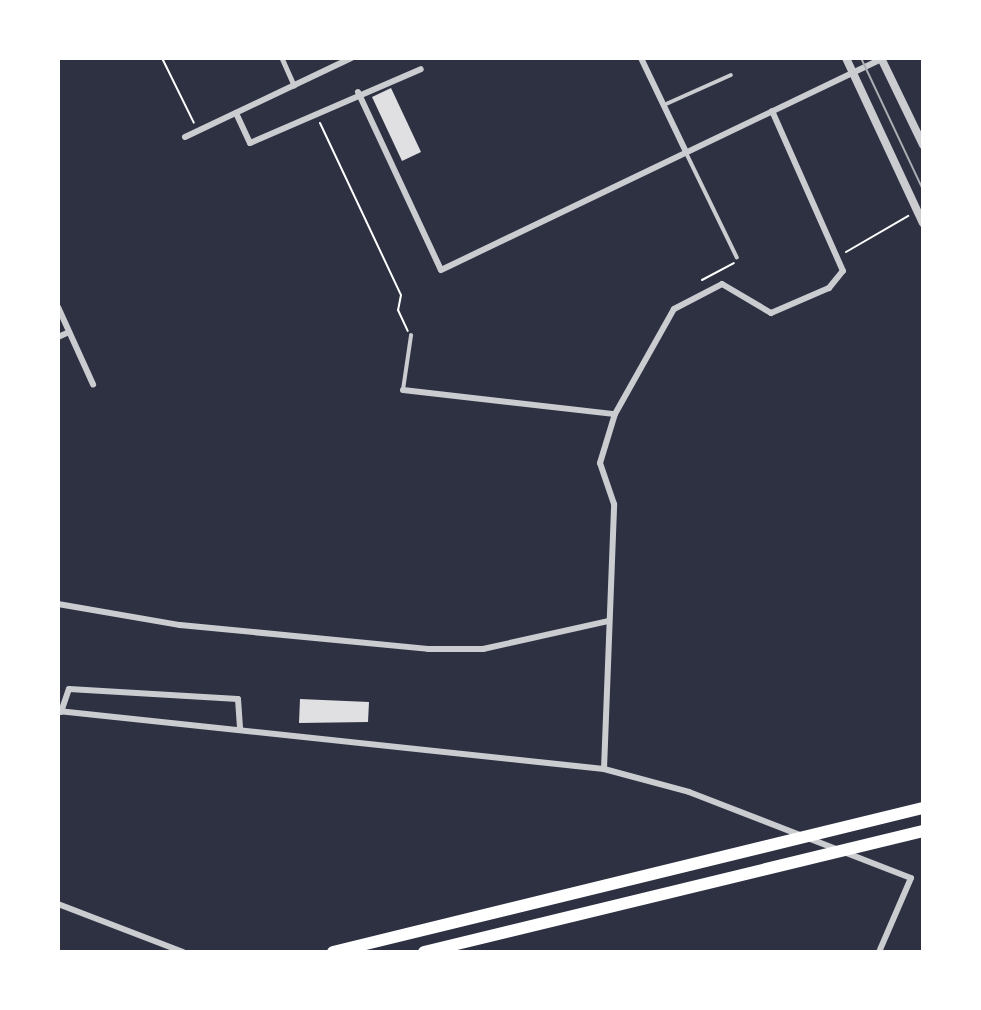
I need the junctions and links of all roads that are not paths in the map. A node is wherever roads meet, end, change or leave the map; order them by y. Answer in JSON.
{"nodes":[{"id":1,"x":282,"y":58,"type":"edge"},
{"id":2,"x":351,"y":58,"type":"edge"},
{"id":3,"x":641,"y":58,"type":"edge"},
{"id":4,"x":846,"y":58,"type":"edge"},
{"id":5,"x":881,"y":58,"type":"edge"},
{"id":6,"x":421,"y":69,"type":"dead end"},
{"id":7,"x":853,"y":73,"type":"junction"},
{"id":8,"x":731,"y":75,"type":"dead end"},
{"id":9,"x":294,"y":85,"type":"junction"},
{"id":10,"x":358,"y":92,"type":"junction"},
{"id":11,"x":664,"y":105,"type":"junction"},
{"id":12,"x":772,"y":111,"type":"junction"},
{"id":13,"x":236,"y":113,"type":"junction"},
{"id":14,"x":185,"y":137,"type":"dead end"},
{"id":15,"x":923,"y":145,"type":"edge"},
{"id":16,"x":686,"y":152,"type":"junction"},
{"id":17,"x":923,"y":223,"type":"edge"},
{"id":18,"x":737,"y":257,"type":"road end"},
{"id":19,"x":58,"y":307,"type":"edge"},
{"id":20,"x":69,"y":332,"type":"junction"},
{"id":21,"x":411,"y":336,"type":"road end"},
{"id":22,"x":58,"y":337,"type":"edge"},
{"id":23,"x":93,"y":384,"type":"dead end"},
{"id":24,"x":402,"y":390,"type":"joint"},
{"id":25,"x":615,"y":414,"type":"junction"},
{"id":26,"x":58,"y":604,"type":"edge"},
{"id":27,"x":608,"y":621,"type":"junction"},
{"id":28,"x":59,"y":712,"type":"edge"},
{"id":29,"x":240,"y":730,"type":"junction"},
{"id":30,"x":604,"y":769,"type":"junction"},
{"id":31,"x":923,"y":808,"type":"edge"},
{"id":32,"x":923,"y":831,"type":"edge"},
{"id":33,"x":58,"y":904,"type":"edge"},
{"id":34,"x":183,"y":952,"type":"edge"},
{"id":35,"x":333,"y":952,"type":"edge"},
{"id":36,"x":424,"y":952,"type":"edge"},
{"id":37,"x":879,"y":952,"type":"edge"}],
"edges":[{"from":1,"to":9,"type":"street"},
{"from":2,"to":9,"type":"street"},
{"from":3,"to":11,"type":"street"},
{"from":4,"to":7,"type":"street"},
{"from":5,"to":7,"type":"street"},
{"from":5,"to":15,"type":"street"},
{"from":6,"to":10,"type":"street"},
{"from":7,"to":12,"type":"street"},
{"from":7,"to":17,"type":"street"},
{"from":8,"to":11,"type":"lane"},
{"from":9,"to":13,"type":"street"},
{"from":10,"to":13,"type":"street"},
{"from":10,"to":16,"type":"street"},
{"from":11,"to":16,"type":"street"},
{"from":12,"to":16,"type":"street"},
{"from":12,"to":25,"type":"street"},
{"from":13,"to":14,"type":"street"},
{"from":16,"to":18,"type":"lane"},
{"from":19,"to":20,"type":"street"},
{"from":20,"to":22,"type":"street"},
{"from":20,"to":23,"type":"street"},
{"from":21,"to":24,"type":"lane"},
{"from":24,"to":25,"type":"street"},
{"from":25,"to":27,"type":"street"},
{"from":26,"to":27,"type":"street"},
{"from":27,"to":30,"type":"street"},
{"from":28,"to":29,"type":"street"},
{"from":28,"to":29,"type":"street"},
{"from":29,"to":30,"type":"street"},
{"from":30,"to":37,"type":"street"},
{"from":31,"to":35,"type":"highway"},
{"from":32,"to":36,"type":"highway"},
{"from":33,"to":34,"type":"street"}]}
